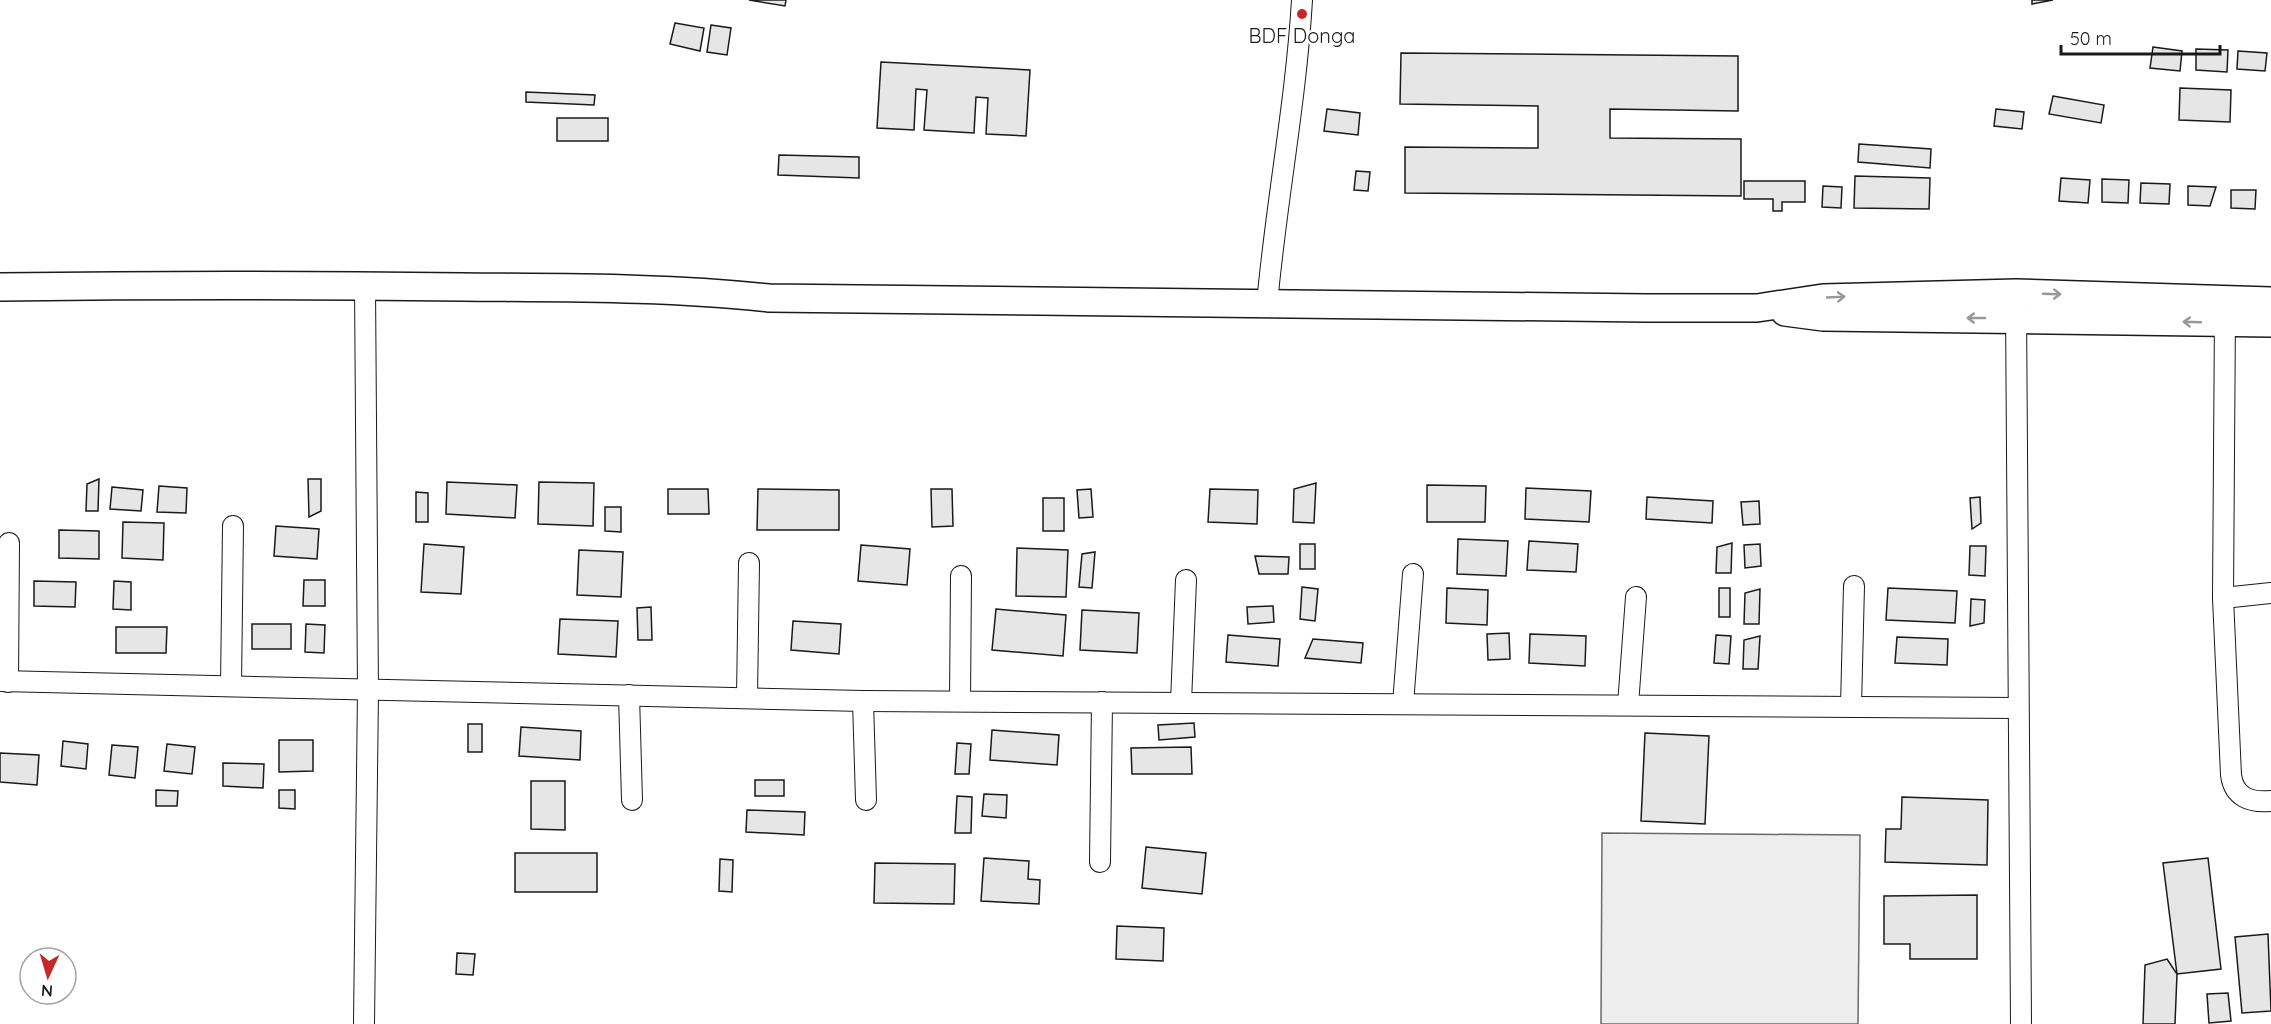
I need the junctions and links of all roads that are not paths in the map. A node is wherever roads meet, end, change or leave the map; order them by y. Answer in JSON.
{"nodes":[{"id":1,"x":1302,"y":0,"type":"edge"},
{"id":2,"x":0,"y":287,"type":"edge"},
{"id":3,"x":366,"y":295,"type":"junction"},
{"id":4,"x":2271,"y":301,"type":"edge"},
{"id":5,"x":0,"y":302,"type":"edge"},
{"id":6,"x":1267,"y":304,"type":"junction"},
{"id":7,"x":2016,"y":306,"type":"junction"},
{"id":8,"x":2225,"y":311,"type":"junction"},
{"id":9,"x":2271,"y":323,"type":"edge"},
{"id":10,"x":233,"y":526,"type":"dead end"},
{"id":11,"x":9,"y":543,"type":"dead end"},
{"id":12,"x":749,"y":563,"type":"dead end"},
{"id":13,"x":1413,"y":574,"type":"dead end"},
{"id":14,"x":961,"y":576,"type":"dead end"},
{"id":15,"x":1186,"y":580,"type":"dead end"},
{"id":16,"x":1854,"y":586,"type":"dead end"},
{"id":17,"x":2271,"y":593,"type":"edge"},
{"id":18,"x":1636,"y":597,"type":"dead end"},
{"id":19,"x":2223,"y":598,"type":"junction"},
{"id":20,"x":4,"y":681,"type":"edge"},
{"id":21,"x":231,"y":686,"type":"junction"},
{"id":22,"x":368,"y":691,"type":"junction"},
{"id":23,"x":629,"y":695,"type":"junction"},
{"id":24,"x":747,"y":697,"type":"junction"},
{"id":25,"x":863,"y":701,"type":"junction"},
{"id":26,"x":960,"y":701,"type":"junction"},
{"id":27,"x":1102,"y":702,"type":"junction"},
{"id":28,"x":1181,"y":702,"type":"junction"},
{"id":29,"x":1403,"y":704,"type":"junction"},
{"id":30,"x":1628,"y":705,"type":"junction"},
{"id":31,"x":1851,"y":706,"type":"junction"},
{"id":32,"x":2018,"y":708,"type":"junction"},
{"id":33,"x":632,"y":800,"type":"dead end"},
{"id":34,"x":866,"y":800,"type":"dead end"},
{"id":35,"x":2271,"y":801,"type":"edge"},
{"id":36,"x":1100,"y":862,"type":"dead end"},
{"id":37,"x":364,"y":1024,"type":"edge"},
{"id":38,"x":2021,"y":1024,"type":"edge"}],
"edges":[{"from":1,"to":6,"type":"street"},
{"from":2,"to":3,"type":"main road"},
{"from":3,"to":5,"type":"main road"},
{"from":3,"to":6,"type":"main road"},
{"from":3,"to":22,"type":"street"},
{"from":4,"to":8,"type":"main road"},
{"from":6,"to":7,"type":"main road"},
{"from":7,"to":8,"type":"main road"},
{"from":7,"to":32,"type":"street"},
{"from":8,"to":9,"type":"main road"},
{"from":8,"to":19,"type":"street"},
{"from":10,"to":21,"type":"street"},
{"from":11,"to":20,"type":"street"},
{"from":12,"to":24,"type":"street"},
{"from":13,"to":29,"type":"street"},
{"from":14,"to":26,"type":"street"},
{"from":15,"to":28,"type":"street"},
{"from":16,"to":31,"type":"street"},
{"from":17,"to":19,"type":"street"},
{"from":18,"to":30,"type":"street"},
{"from":19,"to":35,"type":"street"},
{"from":20,"to":21,"type":"street"},
{"from":21,"to":22,"type":"street"},
{"from":22,"to":23,"type":"street"},
{"from":22,"to":37,"type":"street"},
{"from":23,"to":24,"type":"street"},
{"from":23,"to":33,"type":"street"},
{"from":24,"to":25,"type":"street"},
{"from":25,"to":26,"type":"street"},
{"from":25,"to":34,"type":"street"},
{"from":26,"to":27,"type":"street"},
{"from":27,"to":28,"type":"street"},
{"from":27,"to":36,"type":"street"},
{"from":28,"to":29,"type":"street"},
{"from":29,"to":30,"type":"street"},
{"from":30,"to":31,"type":"street"},
{"from":31,"to":32,"type":"street"},
{"from":32,"to":38,"type":"street"}]}
